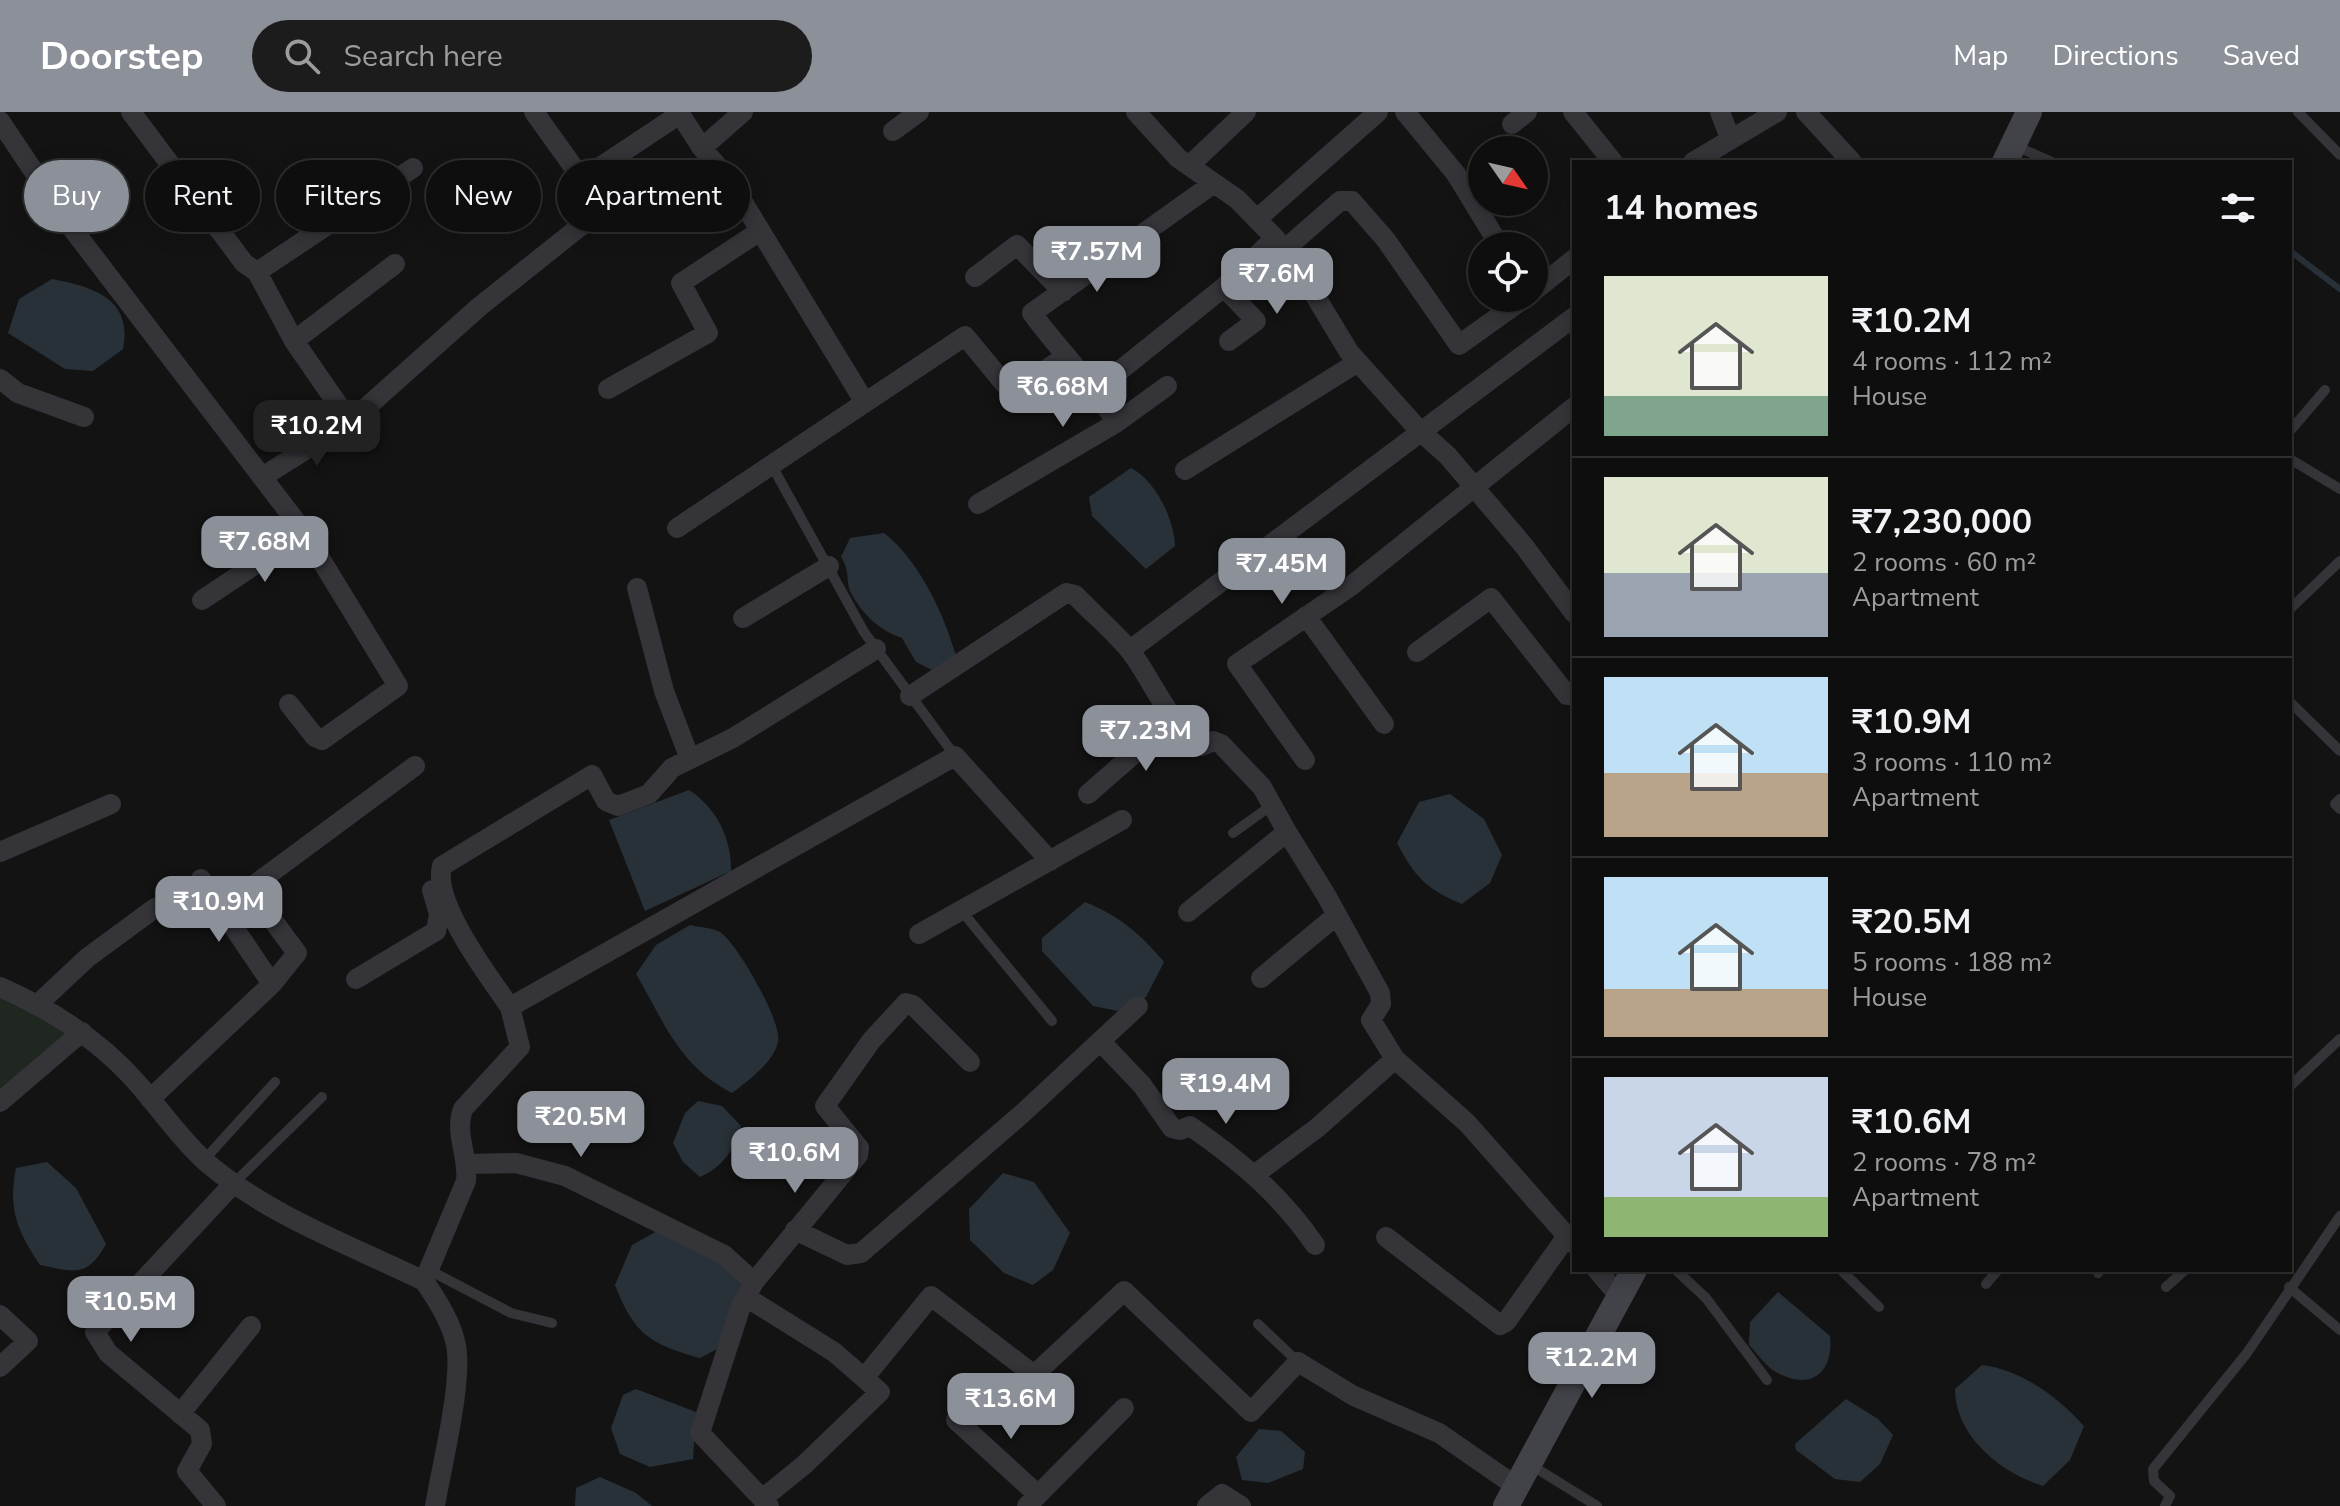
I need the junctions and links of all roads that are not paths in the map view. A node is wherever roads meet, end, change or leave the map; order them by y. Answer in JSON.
{"nodes":[{"id":1,"x":131,"y":112,"type":"edge"},
{"id":2,"x":534,"y":112,"type":"edge"},
{"id":3,"x":743,"y":112,"type":"edge"},
{"id":4,"x":919,"y":112,"type":"edge"},
{"id":5,"x":1136,"y":112,"type":"edge"},
{"id":6,"x":1246,"y":112,"type":"edge"},
{"id":7,"x":1378,"y":112,"type":"edge"},
{"id":8,"x":1405,"y":112,"type":"edge"},
{"id":9,"x":1573,"y":112,"type":"edge"},
{"id":10,"x":1720,"y":112,"type":"edge"},
{"id":11,"x":1777,"y":112,"type":"edge"},
{"id":12,"x":1806,"y":112,"type":"edge"},
{"id":13,"x":2029,"y":112,"type":"edge"},
{"id":14,"x":2298,"y":112,"type":"edge"},
{"id":15,"x":0,"y":121,"type":"edge"},
{"id":16,"x":893,"y":131,"type":"dead end"},
{"id":17,"x":1730,"y":138,"type":"junction"},
{"id":18,"x":702,"y":148,"type":"junction"},
{"id":19,"x":2009,"y":154,"type":"edge"},
{"id":20,"x":2340,"y":154,"type":"edge"},
{"id":21,"x":568,"y":160,"type":"edge"},
{"id":22,"x":611,"y":160,"type":"edge"},
{"id":23,"x":1611,"y":160,"type":"edge"},
{"id":24,"x":1698,"y":160,"type":"edge"},
{"id":25,"x":1850,"y":160,"type":"edge"},
{"id":26,"x":2041,"y":160,"type":"edge"},
{"id":27,"x":1190,"y":165,"type":"junction"},
{"id":28,"x":413,"y":168,"type":"dead end"},
{"id":29,"x":1214,"y":183,"type":"junction"},
{"id":30,"x":1257,"y":219,"type":"junction"},
{"id":31,"x":760,"y":231,"type":"junction"},
{"id":32,"x":575,"y":232,"type":"edge"},
{"id":33,"x":1491,"y":232,"type":"edge"},
{"id":34,"x":1280,"y":244,"type":"junction"},
{"id":35,"x":1572,"y":261,"type":"edge"},
{"id":36,"x":395,"y":264,"type":"dead end"},
{"id":37,"x":257,"y":272,"type":"junction"},
{"id":38,"x":975,"y":277,"type":"dead end"},
{"id":39,"x":1548,"y":280,"type":"edge"},
{"id":40,"x":1224,"y":287,"type":"junction"},
{"id":41,"x":1063,"y":292,"type":"junction"},
{"id":42,"x":1505,"y":312,"type":"edge"},
{"id":43,"x":1572,"y":318,"type":"edge"},
{"id":44,"x":294,"y":341,"type":"junction"},
{"id":45,"x":1229,"y":341,"type":"dead end"},
{"id":46,"x":1063,"y":358,"type":"junction"},
{"id":47,"x":1358,"y":362,"type":"junction"},
{"id":48,"x":0,"y":379,"type":"edge"},
{"id":49,"x":1167,"y":386,"type":"dead end"},
{"id":50,"x":608,"y":389,"type":"dead end"},
{"id":51,"x":1097,"y":389,"type":"junction"},
{"id":52,"x":2325,"y":390,"type":"dead end"},
{"id":53,"x":864,"y":401,"type":"junction"},
{"id":54,"x":1572,"y":409,"type":"edge"},
{"id":55,"x":84,"y":417,"type":"dead end"},
{"id":56,"x":350,"y":422,"type":"junction"},
{"id":57,"x":1116,"y":423,"type":"junction"},
{"id":58,"x":2292,"y":429,"type":"edge"},
{"id":59,"x":1419,"y":430,"type":"junction"},
{"id":60,"x":2292,"y":460,"type":"edge"},
{"id":61,"x":771,"y":464,"type":"junction"},
{"id":62,"x":1185,"y":470,"type":"dead end"},
{"id":63,"x":262,"y":477,"type":"junction"},
{"id":64,"x":2340,"y":489,"type":"edge"},
{"id":65,"x":1475,"y":490,"type":"junction"},
{"id":66,"x":978,"y":504,"type":"dead end"},
{"id":67,"x":677,"y":528,"type":"dead end"},
{"id":68,"x":304,"y":532,"type":"junction"},
{"id":69,"x":2340,"y":561,"type":"edge"},
{"id":70,"x":829,"y":566,"type":"junction"},
{"id":71,"x":637,"y":588,"type":"dead end"},
{"id":72,"x":202,"y":600,"type":"dead end"},
{"id":73,"x":2292,"y":607,"type":"edge"},
{"id":74,"x":1572,"y":610,"type":"edge"},
{"id":75,"x":1306,"y":616,"type":"junction"},
{"id":76,"x":743,"y":618,"type":"dead end"},
{"id":77,"x":876,"y":649,"type":"junction"},
{"id":78,"x":1130,"y":650,"type":"junction"},
{"id":79,"x":1417,"y":652,"type":"dead end"},
{"id":80,"x":1572,"y":695,"type":"edge"},
{"id":81,"x":910,"y":696,"type":"junction"},
{"id":82,"x":289,"y":704,"type":"dead end"},
{"id":83,"x":2292,"y":704,"type":"edge"},
{"id":84,"x":1175,"y":718,"type":"junction"},
{"id":85,"x":1384,"y":724,"type":"dead end"},
{"id":86,"x":2340,"y":751,"type":"edge"},
{"id":87,"x":955,"y":756,"type":"junction"},
{"id":88,"x":690,"y":759,"type":"junction"},
{"id":89,"x":1305,"y":760,"type":"dead end"},
{"id":90,"x":415,"y":766,"type":"dead end"},
{"id":91,"x":1088,"y":794,"type":"dead end"},
{"id":92,"x":2340,"y":799,"type":"edge"},
{"id":93,"x":111,"y":804,"type":"dead end"},
{"id":94,"x":1269,"y":807,"type":"junction"},
{"id":95,"x":2340,"y":809,"type":"edge"},
{"id":96,"x":1122,"y":820,"type":"dead end"},
{"id":97,"x":1287,"y":832,"type":"junction"},
{"id":98,"x":1233,"y":833,"type":"dead end"},
{"id":99,"x":0,"y":852,"type":"edge"},
{"id":100,"x":1050,"y":861,"type":"junction"},
{"id":101,"x":442,"y":866,"type":"junction"},
{"id":102,"x":201,"y":879,"type":"dead end"},
{"id":103,"x":155,"y":908,"type":"dead end"},
{"id":104,"x":960,"y":909,"type":"junction"},
{"id":105,"x":1188,"y":912,"type":"dead end"},
{"id":106,"x":1337,"y":915,"type":"junction"},
{"id":107,"x":919,"y":934,"type":"dead end"},
{"id":108,"x":1261,"y":978,"type":"dead end"},
{"id":109,"x":356,"y":979,"type":"dead end"},
{"id":110,"x":272,"y":984,"type":"junction"},
{"id":111,"x":0,"y":987,"type":"edge"},
{"id":112,"x":38,"y":1004,"type":"junction"},
{"id":113,"x":1138,"y":1006,"type":"dead end"},
{"id":114,"x":510,"y":1007,"type":"junction"},
{"id":115,"x":1052,"y":1021,"type":"dead end"},
{"id":116,"x":82,"y":1032,"type":"junction"},
{"id":117,"x":2339,"y":1041,"type":"edge"},
{"id":118,"x":1101,"y":1042,"type":"junction"},
{"id":119,"x":1395,"y":1059,"type":"junction"},
{"id":120,"x":970,"y":1062,"type":"dead end"},
{"id":121,"x":275,"y":1082,"type":"dead end"},
{"id":122,"x":2292,"y":1084,"type":"edge"},
{"id":123,"x":322,"y":1097,"type":"dead end"},
{"id":124,"x":150,"y":1099,"type":"junction"},
{"id":125,"x":0,"y":1102,"type":"edge"},
{"id":126,"x":204,"y":1160,"type":"junction"},
{"id":127,"x":468,"y":1164,"type":"junction"},
{"id":128,"x":1254,"y":1175,"type":"junction"},
{"id":129,"x":234,"y":1183,"type":"junction"},
{"id":130,"x":2340,"y":1216,"type":"edge"},
{"id":131,"x":795,"y":1230,"type":"junction"},
{"id":132,"x":1386,"y":1237,"type":"dead end"},
{"id":133,"x":1570,"y":1240,"type":"edge"},
{"id":134,"x":1315,"y":1245,"type":"dead end"},
{"id":135,"x":1599,"y":1272,"type":"edge"},
{"id":136,"x":1633,"y":1272,"type":"edge"},
{"id":137,"x":1678,"y":1272,"type":"edge"},
{"id":138,"x":1843,"y":1272,"type":"edge"},
{"id":139,"x":1996,"y":1272,"type":"edge"},
{"id":140,"x":2183,"y":1272,"type":"edge"},
{"id":141,"x":2292,"y":1274,"type":"edge"},
{"id":142,"x":427,"y":1275,"type":"junction"},
{"id":143,"x":1986,"y":1284,"type":"dead end"},
{"id":144,"x":2166,"y":1287,"type":"dead end"},
{"id":145,"x":2289,"y":1287,"type":"junction"},
{"id":146,"x":750,"y":1290,"type":"junction"},
{"id":147,"x":1620,"y":1297,"type":"junction"},
{"id":148,"x":1879,"y":1307,"type":"dead end"},
{"id":149,"x":0,"y":1315,"type":"edge"},
{"id":150,"x":552,"y":1323,"type":"dead end"},
{"id":151,"x":1258,"y":1324,"type":"dead end"},
{"id":152,"x":251,"y":1326,"type":"dead end"},
{"id":153,"x":2340,"y":1330,"type":"edge"},
{"id":154,"x":1298,"y":1362,"type":"junction"},
{"id":155,"x":0,"y":1367,"type":"edge"},
{"id":156,"x":865,"y":1377,"type":"junction"},
{"id":157,"x":1767,"y":1380,"type":"dead end"},
{"id":158,"x":1124,"y":1408,"type":"dead end"},
{"id":159,"x":180,"y":1414,"type":"junction"},
{"id":160,"x":956,"y":1420,"type":"dead end"},
{"id":161,"x":1529,"y":1463,"type":"junction"},
{"id":162,"x":1511,"y":1497,"type":"edge"},
{"id":163,"x":1032,"y":1500,"type":"edge"},
{"id":164,"x":766,"y":1502,"type":"edge"},
{"id":165,"x":216,"y":1506,"type":"edge"},
{"id":166,"x":435,"y":1506,"type":"edge"},
{"id":167,"x":1207,"y":1506,"type":"edge"},
{"id":168,"x":1241,"y":1506,"type":"edge"},
{"id":169,"x":1597,"y":1506,"type":"edge"},
{"id":170,"x":2165,"y":1506,"type":"edge"}],
"edges":[{"from":1,"to":37,"type":"street"},
{"from":2,"to":21,"type":"street"},
{"from":3,"to":18,"type":"street"},
{"from":4,"to":16,"type":"street"},
{"from":5,"to":27,"type":"street"},
{"from":6,"to":27,"type":"street"},
{"from":7,"to":30,"type":"street"},
{"from":8,"to":33,"type":"street"},
{"from":9,"to":23,"type":"street"},
{"from":10,"to":17,"type":"street"},
{"from":11,"to":17,"type":"street"},
{"from":12,"to":25,"type":"street"},
{"from":13,"to":19,"type":"street"},
{"from":14,"to":20,"type":"lane"},
{"from":15,"to":63,"type":"street"},
{"from":17,"to":24,"type":"street"},
{"from":18,"to":22,"type":"street"},
{"from":18,"to":31,"type":"street"},
{"from":19,"to":26,"type":"lane"},
{"from":27,"to":29,"type":"street"},
{"from":28,"to":37,"type":"street"},
{"from":29,"to":30,"type":"street"},
{"from":29,"to":41,"type":"street"},
{"from":30,"to":34,"type":"street"},
{"from":31,"to":50,"type":"street"},
{"from":31,"to":53,"type":"street"},
{"from":32,"to":56,"type":"street"},
{"from":34,"to":40,"type":"street"},
{"from":34,"to":42,"type":"street"},
{"from":34,"to":47,"type":"street"},
{"from":35,"to":39,"type":"street"},
{"from":36,"to":44,"type":"street"},
{"from":37,"to":44,"type":"street"},
{"from":38,"to":41,"type":"street"},
{"from":40,"to":45,"type":"street"},
{"from":40,"to":51,"type":"street"},
{"from":41,"to":46,"type":"street"},
{"from":43,"to":59,"type":"street"},
{"from":44,"to":56,"type":"street"},
{"from":46,"to":51,"type":"street"},
{"from":46,"to":53,"type":"street"},
{"from":47,"to":59,"type":"street"},
{"from":47,"to":62,"type":"street"},
{"from":48,"to":55,"type":"street"},
{"from":49,"to":57,"type":"street"},
{"from":51,"to":57,"type":"street"},
{"from":52,"to":58,"type":"lane"},
{"from":53,"to":61,"type":"street"},
{"from":54,"to":65,"type":"street"},
{"from":56,"to":63,"type":"street"},
{"from":57,"to":66,"type":"street"},
{"from":59,"to":65,"type":"street"},
{"from":59,"to":78,"type":"street"},
{"from":60,"to":64,"type":"lane"},
{"from":61,"to":67,"type":"street"},
{"from":61,"to":70,"type":"lane"},
{"from":63,"to":68,"type":"street"},
{"from":65,"to":74,"type":"street"},
{"from":65,"to":75,"type":"street"},
{"from":68,"to":72,"type":"street"},
{"from":68,"to":82,"type":"street"},
{"from":69,"to":73,"type":"lane"},
{"from":70,"to":76,"type":"street"},
{"from":70,"to":77,"type":"lane"},
{"from":71,"to":88,"type":"street"},
{"from":75,"to":85,"type":"street"},
{"from":75,"to":89,"type":"street"},
{"from":77,"to":81,"type":"lane"},
{"from":77,"to":88,"type":"street"},
{"from":78,"to":81,"type":"street"},
{"from":78,"to":84,"type":"street"},
{"from":79,"to":80,"type":"street"},
{"from":81,"to":87,"type":"lane"},
{"from":83,"to":86,"type":"lane"},
{"from":84,"to":91,"type":"street"},
{"from":84,"to":94,"type":"street"},
{"from":87,"to":100,"type":"street"},
{"from":87,"to":114,"type":"street"},
{"from":88,"to":101,"type":"street"},
{"from":90,"to":110,"type":"street"},
{"from":92,"to":95,"type":"lane"},
{"from":93,"to":99,"type":"street"},
{"from":94,"to":97,"type":"street"},
{"from":94,"to":98,"type":"lane"},
{"from":96,"to":100,"type":"street"},
{"from":97,"to":105,"type":"street"},
{"from":97,"to":106,"type":"street"},
{"from":100,"to":104,"type":"street"},
{"from":101,"to":109,"type":"street"},
{"from":101,"to":114,"type":"street"},
{"from":102,"to":110,"type":"street"},
{"from":103,"to":112,"type":"street"},
{"from":104,"to":107,"type":"street"},
{"from":104,"to":115,"type":"lane"},
{"from":106,"to":108,"type":"street"},
{"from":106,"to":119,"type":"street"},
{"from":110,"to":124,"type":"street"},
{"from":111,"to":112,"type":"street"},
{"from":112,"to":116,"type":"street"},
{"from":113,"to":118,"type":"street"},
{"from":114,"to":127,"type":"street"},
{"from":116,"to":124,"type":"street"},
{"from":116,"to":125,"type":"street"},
{"from":117,"to":122,"type":"lane"},
{"from":118,"to":128,"type":"street"},
{"from":118,"to":131,"type":"street"},
{"from":119,"to":128,"type":"street"},
{"from":119,"to":133,"type":"street"},
{"from":120,"to":131,"type":"street"},
{"from":121,"to":126,"type":"lane"},
{"from":123,"to":129,"type":"lane"},
{"from":124,"to":126,"type":"street"},
{"from":126,"to":129,"type":"street"},
{"from":127,"to":142,"type":"street"},
{"from":127,"to":146,"type":"street"},
{"from":128,"to":134,"type":"street"},
{"from":129,"to":142,"type":"street"},
{"from":129,"to":159,"type":"street"},
{"from":130,"to":141,"type":"lane"},
{"from":131,"to":146,"type":"street"},
{"from":132,"to":133,"type":"street"},
{"from":135,"to":147,"type":"street"},
{"from":136,"to":147,"type":"street"},
{"from":137,"to":157,"type":"lane"},
{"from":138,"to":148,"type":"lane"},
{"from":139,"to":143,"type":"lane"},
{"from":140,"to":144,"type":"lane"},
{"from":141,"to":145,"type":"lane"},
{"from":142,"to":150,"type":"lane"},
{"from":142,"to":166,"type":"street"},
{"from":145,"to":153,"type":"lane"},
{"from":145,"to":170,"type":"lane"},
{"from":146,"to":156,"type":"street"},
{"from":146,"to":164,"type":"street"},
{"from":147,"to":161,"type":"street"},
{"from":149,"to":155,"type":"street"},
{"from":151,"to":154,"type":"lane"},
{"from":152,"to":159,"type":"street"},
{"from":154,"to":156,"type":"street"},
{"from":154,"to":162,"type":"street"},
{"from":156,"to":164,"type":"street"},
{"from":158,"to":163,"type":"street"},
{"from":159,"to":165,"type":"street"},
{"from":160,"to":163,"type":"street"},
{"from":161,"to":162,"type":"street"},
{"from":161,"to":169,"type":"lane"},
{"from":167,"to":168,"type":"street"}]}
